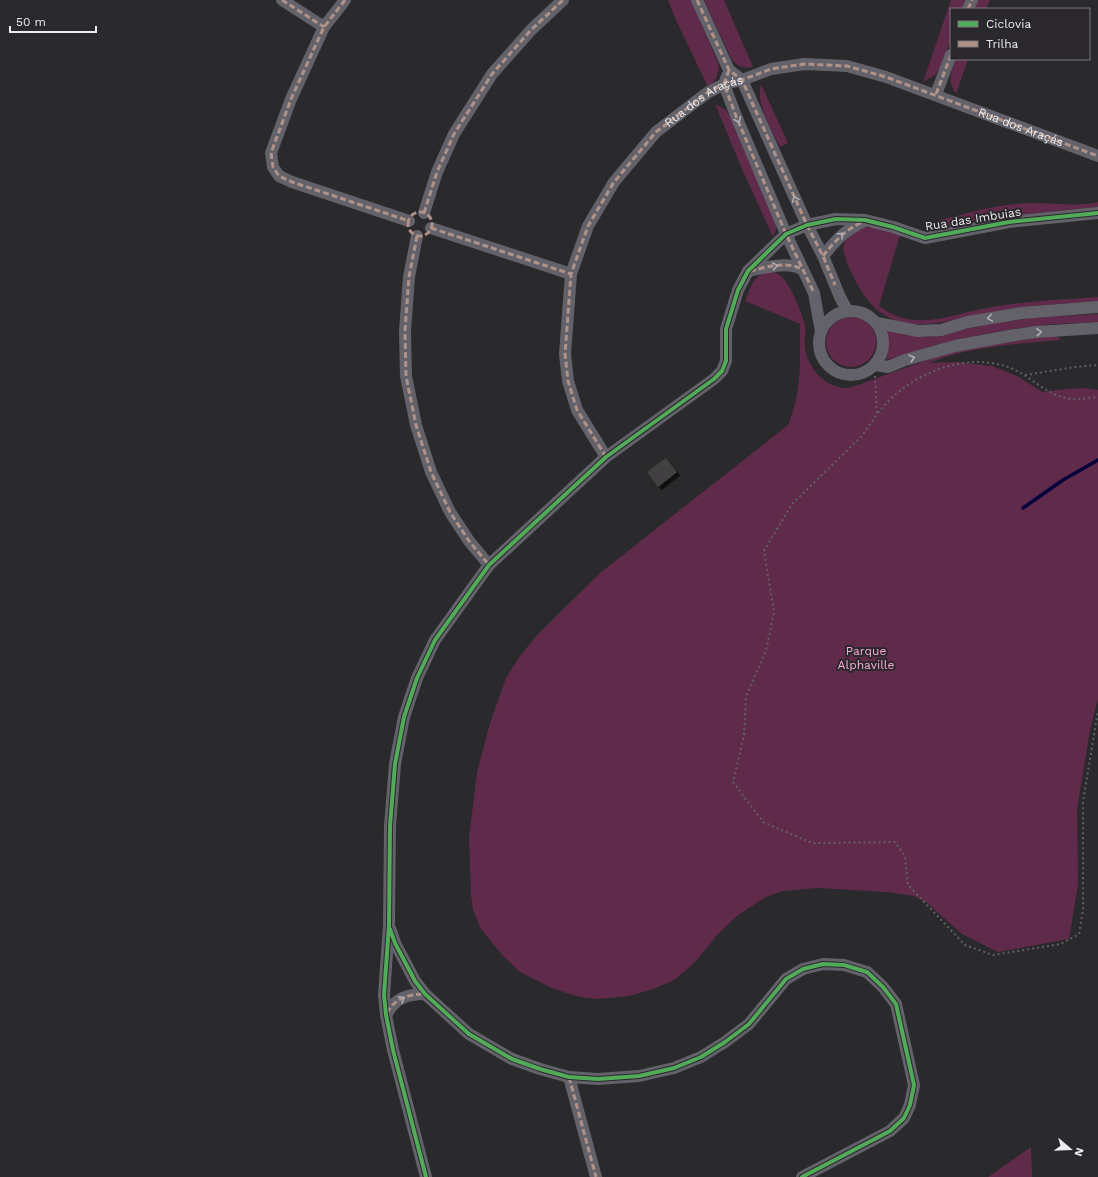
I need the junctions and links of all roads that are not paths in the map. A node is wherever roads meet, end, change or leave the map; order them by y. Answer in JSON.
{"nodes":[{"id":1,"x":282,"y":0,"type":"edge"},
{"id":2,"x":345,"y":0,"type":"edge"},
{"id":3,"x":563,"y":0,"type":"edge"},
{"id":4,"x":697,"y":0,"type":"edge"},
{"id":5,"x":324,"y":27,"type":"junction"},
{"id":6,"x":950,"y":58,"type":"edge"},
{"id":7,"x":730,"y":70,"type":"junction"},
{"id":8,"x":742,"y":80,"type":"junction"},
{"id":9,"x":724,"y":84,"type":"junction"},
{"id":10,"x":936,"y":94,"type":"junction"},
{"id":11,"x":1098,"y":156,"type":"edge"},
{"id":12,"x":424,"y":213,"type":"junction"},
{"id":13,"x":1098,"y":213,"type":"edge"},
{"id":14,"x":865,"y":220,"type":"junction"},
{"id":15,"x":409,"y":221,"type":"junction"},
{"id":16,"x":807,"y":225,"type":"junction"},
{"id":17,"x":431,"y":228,"type":"junction"},
{"id":18,"x":786,"y":234,"type":"junction"},
{"id":19,"x":417,"y":236,"type":"junction"},
{"id":20,"x":823,"y":256,"type":"junction"},
{"id":21,"x":802,"y":269,"type":"junction"},
{"id":22,"x":748,"y":271,"type":"junction"},
{"id":23,"x":571,"y":274,"type":"junction"},
{"id":24,"x":1098,"y":307,"type":"edge"},
{"id":25,"x":847,"y":310,"type":"junction"},
{"id":26,"x":877,"y":323,"type":"junction"},
{"id":27,"x":1098,"y":328,"type":"edge"},
{"id":28,"x":821,"y":332,"type":"junction"},
{"id":29,"x":875,"y":365,"type":"junction"},
{"id":30,"x":606,"y":457,"type":"junction"},
{"id":31,"x":489,"y":565,"type":"junction"},
{"id":32,"x":388,"y":925,"type":"junction"},
{"id":33,"x":425,"y":994,"type":"junction"},
{"id":34,"x":386,"y":1015,"type":"junction"},
{"id":35,"x":569,"y":1077,"type":"junction"},
{"id":36,"x":426,"y":1177,"type":"edge"},
{"id":37,"x":596,"y":1177,"type":"edge"},
{"id":38,"x":802,"y":1177,"type":"edge"}],
"edges":[{"from":1,"to":5,"type":"street"},
{"from":2,"to":5,"type":"street"},
{"from":3,"to":12,"type":"street"},
{"from":4,"to":7,"type":"street"},
{"from":5,"to":15,"type":"street"},
{"from":6,"to":10,"type":"street"},
{"from":7,"to":8,"type":"street"},
{"from":7,"to":9,"type":"street"},
{"from":8,"to":9,"type":"street","name":"Rua dos Araçás"},
{"from":8,"to":10,"type":"street","name":"Rua dos Araçás"},
{"from":16,"to":8,"type":"street","one_way":true},
{"from":9,"to":18,"type":"street","one_way":true},
{"from":9,"to":23,"type":"street","name":"Rua dos Araçás"},
{"from":10,"to":11,"type":"street","name":"Rua dos Araçás"},
{"from":12,"to":15,"type":"street"},
{"from":12,"to":17,"type":"street"},
{"from":13,"to":14,"type":"street","name":"Rua das Imbuias"},
{"from":14,"to":16,"type":"street","name":"Rua das Imbuias"},
{"from":20,"to":14,"type":"street","one_way":true},
{"from":15,"to":19,"type":"street"},
{"from":16,"to":18,"type":"street","name":"Rua das Imbuias"},
{"from":16,"to":20,"type":"street"},
{"from":17,"to":19,"type":"street"},
{"from":17,"to":23,"type":"street"},
{"from":18,"to":21,"type":"street"},
{"from":18,"to":22,"type":"street"},
{"from":19,"to":31,"type":"street"},
{"from":20,"to":25,"type":"street"},
{"from":22,"to":21,"type":"street","one_way":true},
{"from":21,"to":28,"type":"street"},
{"from":22,"to":30,"type":"street"},
{"from":23,"to":30,"type":"street","name":"Rua dos Araçás"},
{"from":24,"to":26,"type":"street","one_way":true},
{"from":25,"to":26,"type":"street"},
{"from":25,"to":28,"type":"street"},
{"from":26,"to":29,"type":"street"},
{"from":29,"to":27,"type":"street","one_way":true},
{"from":28,"to":29,"type":"street"},
{"from":30,"to":31,"type":"street"},
{"from":31,"to":32,"type":"street"},
{"from":32,"to":33,"type":"street"},
{"from":32,"to":34,"type":"street"},
{"from":34,"to":33,"type":"street","one_way":true},
{"from":33,"to":35,"type":"street"},
{"from":34,"to":36,"type":"street"},
{"from":35,"to":37,"type":"street"},
{"from":35,"to":38,"type":"street"}]}
